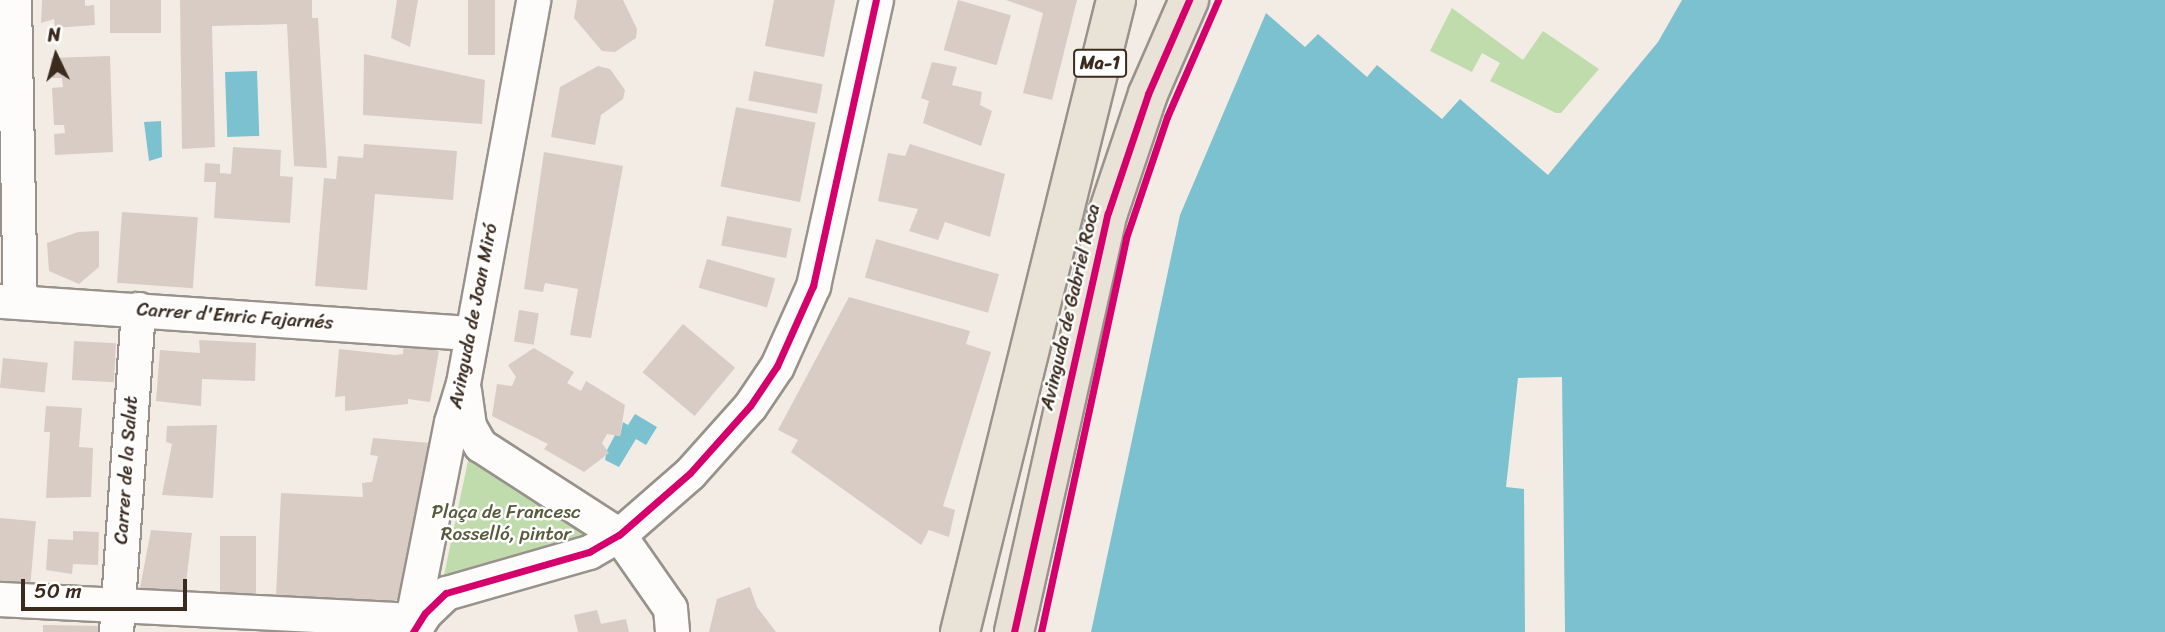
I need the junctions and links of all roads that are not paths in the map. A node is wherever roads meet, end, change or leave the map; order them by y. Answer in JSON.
{"nodes":[{"id":1,"x":15,"y":0,"type":"edge"},
{"id":2,"x":533,"y":0,"type":"edge"},
{"id":3,"x":876,"y":0,"type":"edge"},
{"id":4,"x":1116,"y":0,"type":"edge"},
{"id":5,"x":1189,"y":0,"type":"edge"},
{"id":6,"x":10,"y":301,"type":"edge"},
{"id":7,"x":138,"y":309,"type":"junction"},
{"id":8,"x":471,"y":333,"type":"junction"},
{"id":9,"x":463,"y":383,"type":"junction"},
{"id":10,"x":619,"y":535,"type":"junction"},
{"id":11,"x":0,"y":599,"type":"edge"},
{"id":12,"x":117,"y":618,"type":"edge"},
{"id":13,"x":412,"y":628,"type":"edge"},
{"id":14,"x":672,"y":632,"type":"edge"},
{"id":15,"x":960,"y":632,"type":"edge"},
{"id":16,"x":1014,"y":632,"type":"edge"}],
"edges":[{"from":1,"to":6,"type":"street"},
{"from":2,"to":8,"type":"street","name":"Avinguda de Joan Miró"},
{"from":3,"to":10,"type":"street"},
{"from":4,"to":15,"type":"highway","name":"Avinguda de Gabriel Roca","number":"Ma-1"},
{"from":5,"to":16,"type":"highway","name":"Avinguda de Gabriel Roca","number":"Ma-1"},
{"from":6,"to":7,"type":"street","name":"Carrer d'Enric Fajarnés"},
{"from":7,"to":8,"type":"street","name":"Carrer d'Enric Fajarnés"},
{"from":7,"to":12,"type":"street","name":"Carrer de la Salut"},
{"from":8,"to":9,"type":"street","name":"Avinguda de Joan Miró"},
{"from":9,"to":10,"type":"street"},
{"from":9,"to":13,"type":"street","name":"Avinguda de Joan Miró"},
{"from":10,"to":13,"type":"street"},
{"from":10,"to":14,"type":"street"},
{"from":11,"to":12,"type":"street"},
{"from":12,"to":13,"type":"street"}]}
